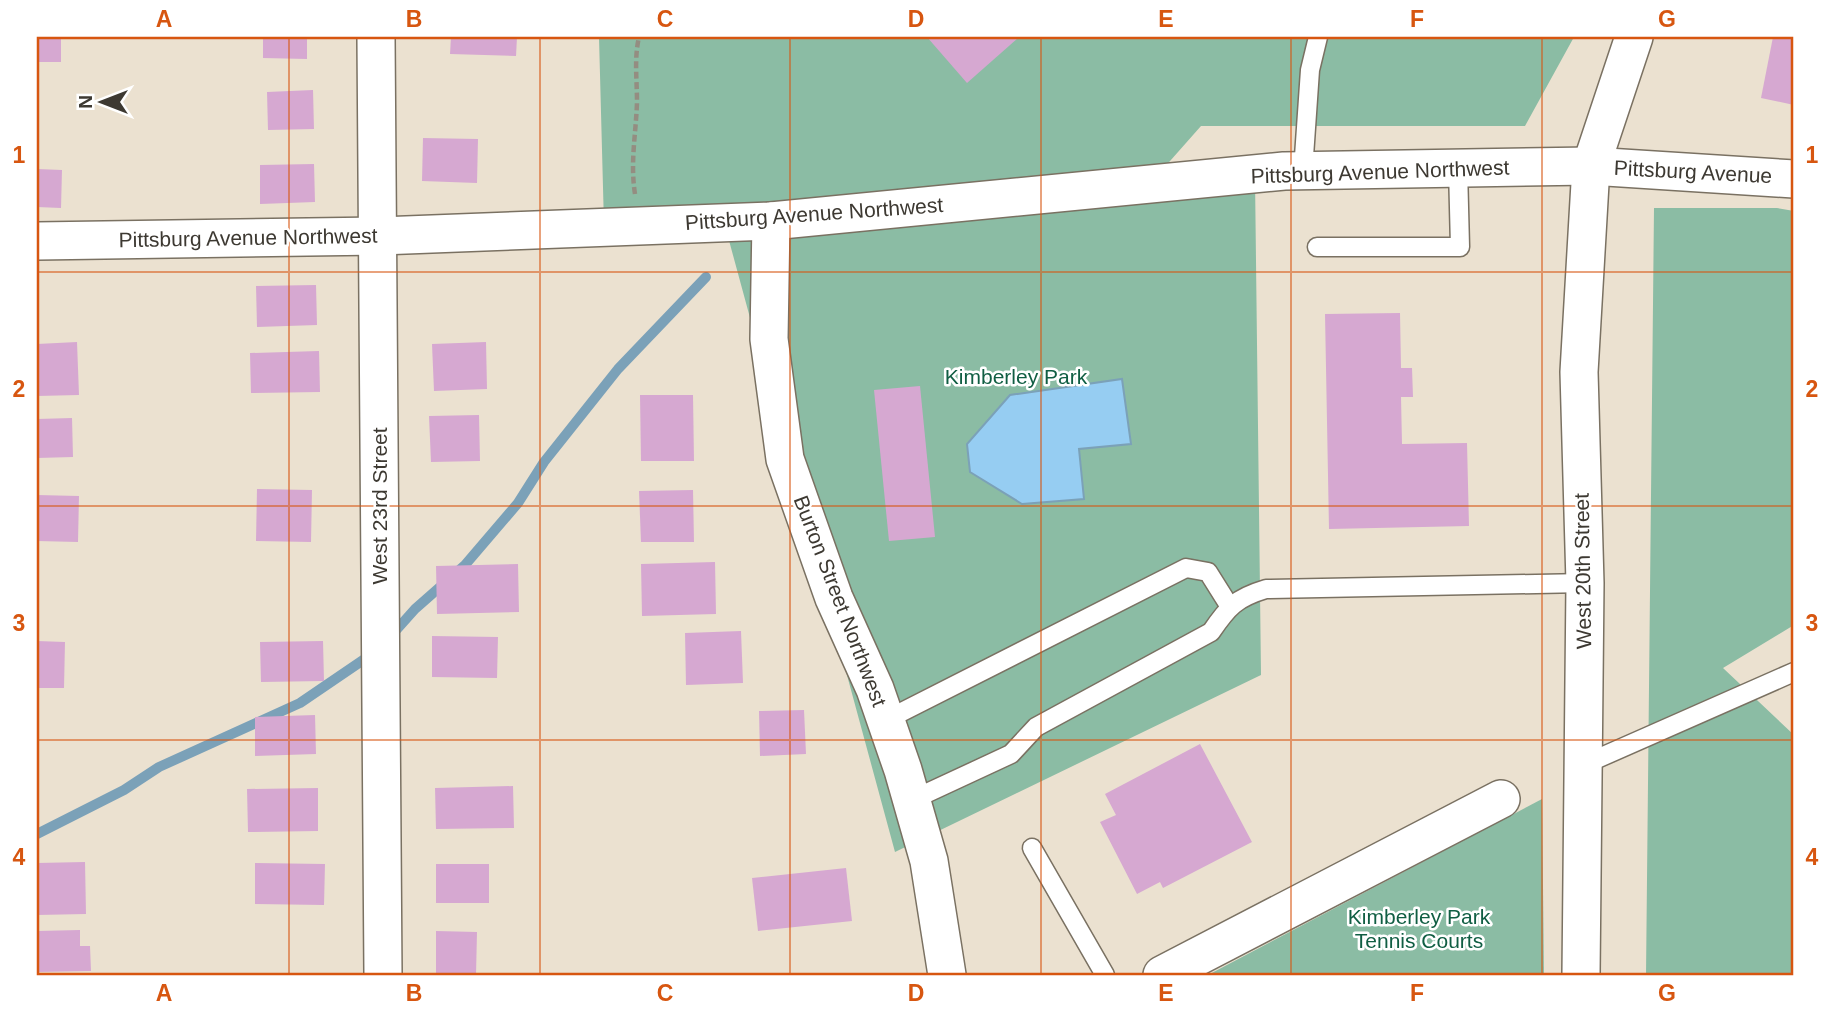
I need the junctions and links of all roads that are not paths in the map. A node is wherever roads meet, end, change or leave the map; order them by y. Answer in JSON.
{"nodes":[{"id":1,"x":376,"y":37,"type":"edge"},
{"id":2,"x":1318,"y":37,"type":"edge"},
{"id":3,"x":1634,"y":37,"type":"edge"},
{"id":4,"x":1591,"y":166,"type":"junction"},
{"id":5,"x":1458,"y":168,"type":"junction"},
{"id":6,"x":1303,"y":171,"type":"junction"},
{"id":7,"x":1794,"y":179,"type":"edge"},
{"id":8,"x":771,"y":221,"type":"junction"},
{"id":9,"x":380,"y":236,"type":"junction"},
{"id":10,"x":37,"y":241,"type":"edge"},
{"id":11,"x":1317,"y":247,"type":"dead end"},
{"id":12,"x":1585,"y":583,"type":"junction"},
{"id":13,"x":1230,"y":607,"type":"junction"},
{"id":14,"x":1793,"y":675,"type":"edge"},
{"id":15,"x":886,"y":720,"type":"junction"},
{"id":16,"x":1583,"y":765,"type":"junction"},
{"id":17,"x":1501,"y":799,"type":"dead end"},
{"id":18,"x":912,"y":800,"type":"junction"},
{"id":19,"x":1032,"y":849,"type":"dead end"},
{"id":20,"x":383,"y":975,"type":"edge"},
{"id":21,"x":947,"y":975,"type":"edge"},
{"id":22,"x":1105,"y":975,"type":"edge"},
{"id":23,"x":1162,"y":975,"type":"edge"},
{"id":24,"x":1581,"y":975,"type":"edge"}],
"edges":[{"from":1,"to":9,"type":"street","name":"West 23rd Street"},
{"from":2,"to":6,"type":"lane"},
{"from":3,"to":4,"type":"street","name":"West 20th Street"},
{"from":4,"to":5,"type":"street","name":"Pittsburg Avenue Northwest"},
{"from":4,"to":7,"type":"street","name":"Pittsburg Avenue"},
{"from":4,"to":12,"type":"street","name":"West 20th Street"},
{"from":5,"to":6,"type":"street","name":"Pittsburg Avenue Northwest"},
{"from":5,"to":11,"type":"lane"},
{"from":6,"to":8,"type":"street","name":"Pittsburg Avenue Northwest"},
{"from":8,"to":9,"type":"street","name":"Pittsburg Avenue Northwest"},
{"from":8,"to":15,"type":"street","name":"Burton Street Northwest"},
{"from":9,"to":10,"type":"street","name":"Pittsburg Avenue Northwest"},
{"from":9,"to":20,"type":"street","name":"West 23rd Street"},
{"from":12,"to":13,"type":"lane"},
{"from":12,"to":16,"type":"street","name":"West 20th Street"},
{"from":13,"to":15,"type":"lane"},
{"from":13,"to":18,"type":"lane"},
{"from":14,"to":16,"type":"lane"},
{"from":15,"to":18,"type":"street","name":"Burton Street Northwest"},
{"from":16,"to":24,"type":"street","name":"West 20th Street"},
{"from":17,"to":23,"type":"street"},
{"from":18,"to":21,"type":"street","name":"Burton Street Northwest"},
{"from":19,"to":22,"type":"lane"}]}
